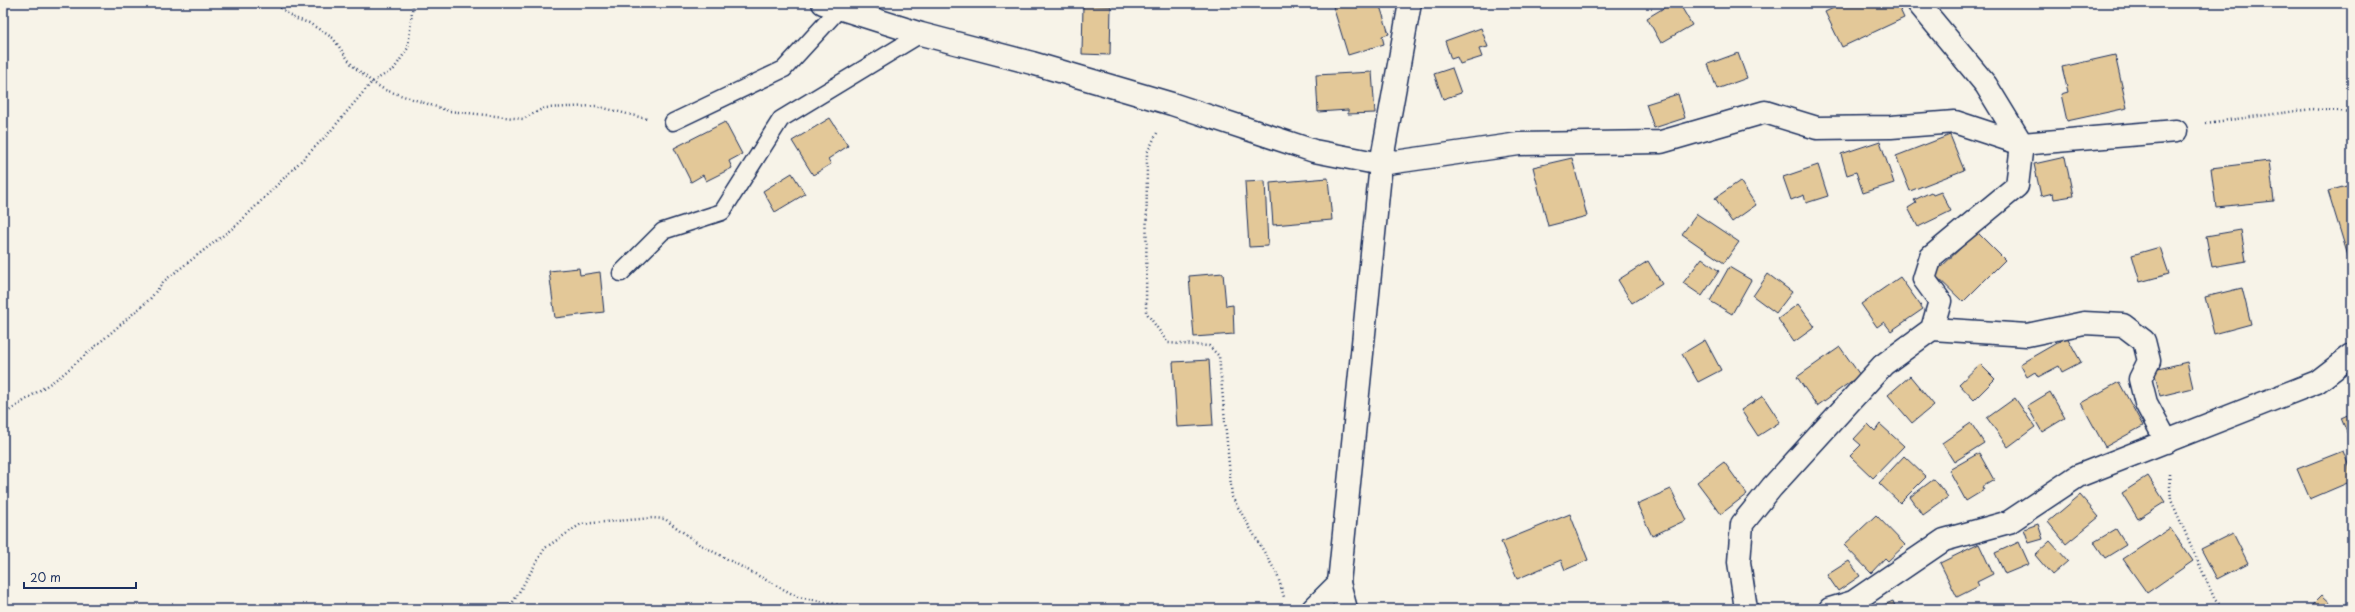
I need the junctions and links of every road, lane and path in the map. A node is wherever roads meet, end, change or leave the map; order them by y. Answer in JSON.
{"nodes":[{"id":1,"x":274,"y":3,"type":"edge"},
{"id":2,"x":413,"y":3,"type":"edge"},
{"id":3,"x":1410,"y":3,"type":"edge"},
{"id":4,"x":1918,"y":3,"type":"edge"},
{"id":5,"x":831,"y":6,"type":"edge"},
{"id":6,"x":921,"y":34,"type":"junction"},
{"id":7,"x":372,"y":82,"type":"junction"},
{"id":8,"x":1172,"y":104,"type":"junction"},
{"id":9,"x":2352,"y":112,"type":"edge"},
{"id":10,"x":673,"y":122,"type":"joint"},
{"id":11,"x":2176,"y":131,"type":"joint"},
{"id":12,"x":2022,"y":144,"type":"junction"},
{"id":13,"x":1381,"y":164,"type":"junction"},
{"id":14,"x":621,"y":273,"type":"dead end"},
{"id":15,"x":1932,"y":329,"type":"junction"},
{"id":16,"x":2352,"y":356,"type":"edge"},
{"id":17,"x":3,"y":415,"type":"edge"},
{"id":18,"x":2167,"y":442,"type":"junction"},
{"id":19,"x":1339,"y":583,"type":"junction"},
{"id":20,"x":1286,"y":602,"type":"dead end"},
{"id":21,"x":509,"y":609,"type":"edge"},
{"id":22,"x":861,"y":609,"type":"edge"},
{"id":23,"x":1313,"y":609,"type":"edge"},
{"id":24,"x":1346,"y":609,"type":"edge"},
{"id":25,"x":1746,"y":609,"type":"edge"},
{"id":26,"x":1830,"y":609,"type":"edge"},
{"id":27,"x":2224,"y":609,"type":"edge"}],
"edges":[{"from":1,"to":7,"type":"path"},
{"from":2,"to":7,"type":"path"},
{"from":3,"to":13,"type":"street"},
{"from":4,"to":12,"type":"street"},
{"from":5,"to":6,"type":"street"},
{"from":5,"to":10,"type":"lane"},
{"from":6,"to":8,"type":"street"},
{"from":6,"to":14,"type":"lane"},
{"from":7,"to":10,"type":"path"},
{"from":7,"to":17,"type":"path"},
{"from":8,"to":13,"type":"street"},
{"from":8,"to":20,"type":"path"},
{"from":9,"to":11,"type":"path"},
{"from":11,"to":12,"type":"street"},
{"from":12,"to":13,"type":"street"},
{"from":12,"to":15,"type":"street"},
{"from":13,"to":19,"type":"street"},
{"from":15,"to":18,"type":"street"},
{"from":15,"to":25,"type":"street"},
{"from":16,"to":18,"type":"street"},
{"from":18,"to":26,"type":"street"},
{"from":18,"to":27,"type":"path"},
{"from":19,"to":23,"type":"street"},
{"from":19,"to":24,"type":"street"},
{"from":21,"to":22,"type":"path"}]}
